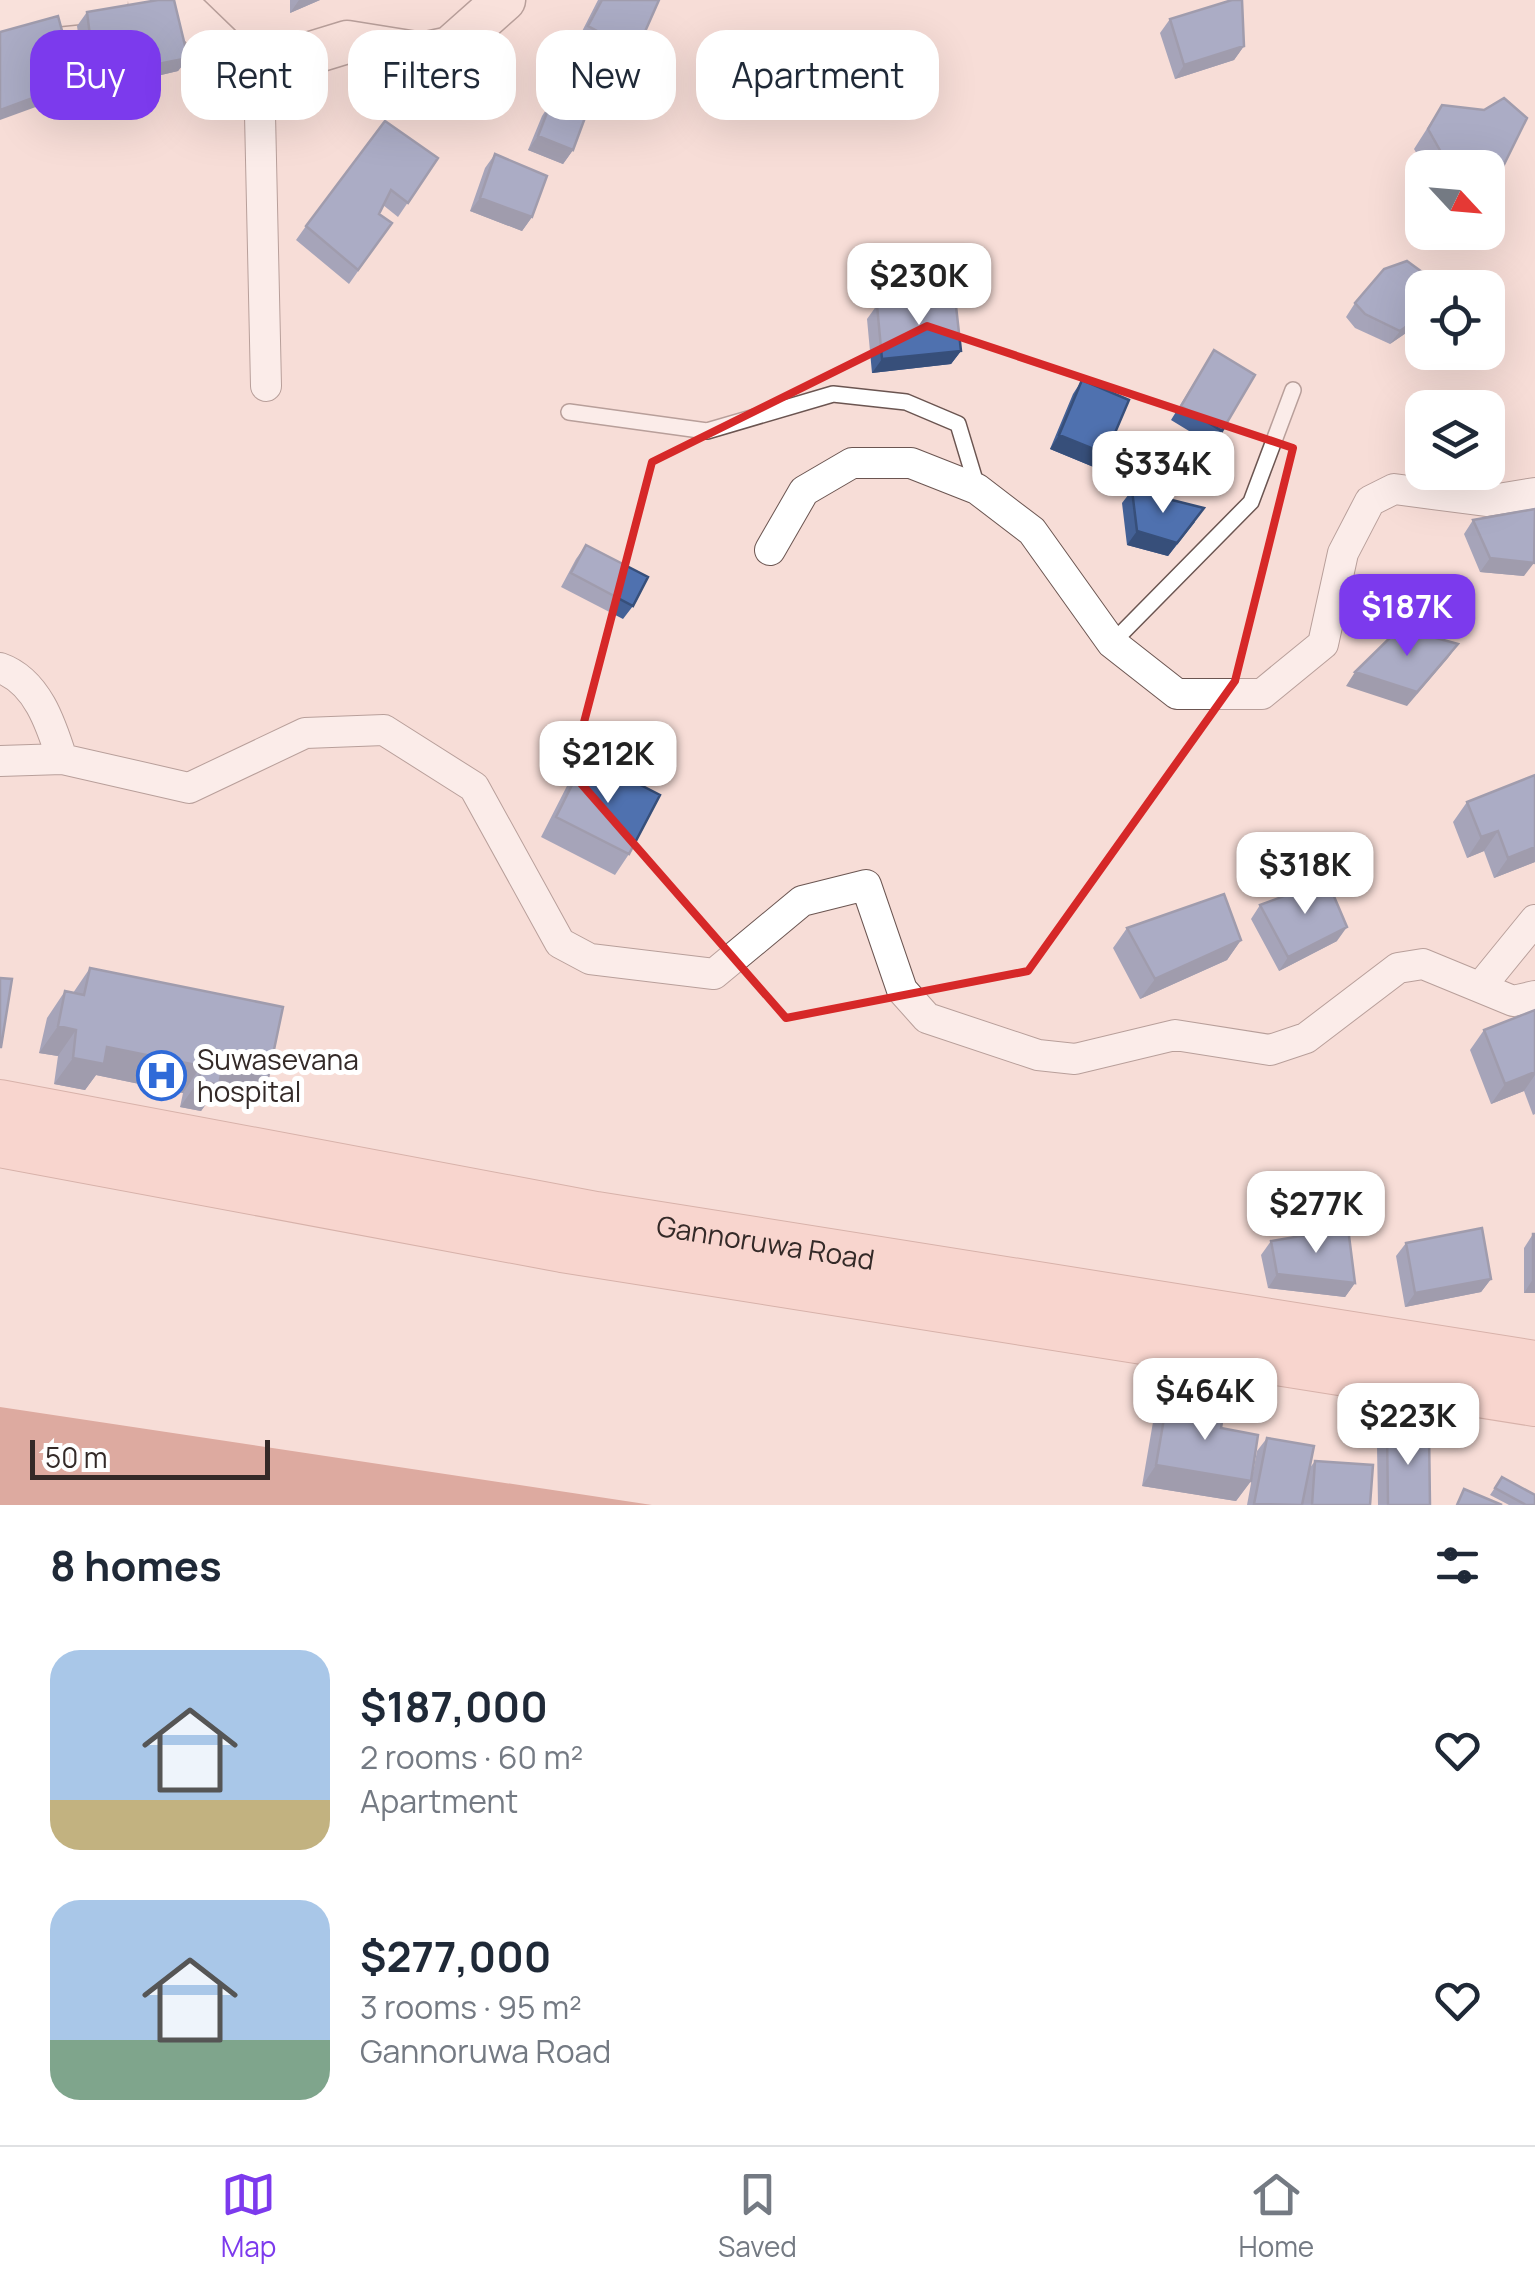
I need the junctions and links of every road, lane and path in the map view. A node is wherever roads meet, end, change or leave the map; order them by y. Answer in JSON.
{"nodes":[{"id":1,"x":107,"y":0,"type":"edge"},
{"id":2,"x":148,"y":0,"type":"edge"},
{"id":3,"x":504,"y":0,"type":"edge"},
{"id":4,"x":0,"y":12,"type":"edge"},
{"id":5,"x":203,"y":30,"type":"edge"},
{"id":6,"x":328,"y":48,"type":"edge"},
{"id":7,"x":261,"y":120,"type":"edge"},
{"id":8,"x":266,"y":386,"type":"dead end"},
{"id":9,"x":1293,"y":390,"type":"dead end"},
{"id":10,"x":569,"y":412,"type":"dead end"},
{"id":11,"x":977,"y":489,"type":"junction"},
{"id":12,"x":1535,"y":493,"type":"edge"},
{"id":13,"x":770,"y":550,"type":"dead end"},
{"id":14,"x":1112,"y":642,"type":"junction"},
{"id":15,"x":0,"y":668,"type":"edge"},
{"id":16,"x":62,"y":759,"type":"junction"},
{"id":17,"x":0,"y":761,"type":"edge"},
{"id":18,"x":1535,"y":920,"type":"edge"},
{"id":19,"x":1482,"y":985,"type":"junction"},
{"id":20,"x":1535,"y":996,"type":"edge"},
{"id":21,"x":0,"y":1104,"type":"edge"},
{"id":22,"x":0,"y":1143,"type":"edge"},
{"id":23,"x":1535,"y":1364,"type":"edge"},
{"id":24,"x":1535,"y":1402,"type":"edge"}],
"edges":[{"from":1,"to":4,"type":"street"},
{"from":2,"to":5,"type":"street"},
{"from":3,"to":6,"type":"street"},
{"from":7,"to":8,"type":"street"},
{"from":9,"to":14,"type":"lane"},
{"from":10,"to":11,"type":"lane"},
{"from":11,"to":13,"type":"street"},
{"from":11,"to":14,"type":"street"},
{"from":12,"to":14,"type":"street"},
{"from":15,"to":16,"type":"street"},
{"from":16,"to":17,"type":"street"},
{"from":16,"to":19,"type":"street"},
{"from":18,"to":19,"type":"street"},
{"from":19,"to":20,"type":"street"},
{"from":21,"to":23,"type":"main road","name":"Gannoruwa Road"},
{"from":22,"to":24,"type":"main road","name":"Gannoruwa Road"}]}
